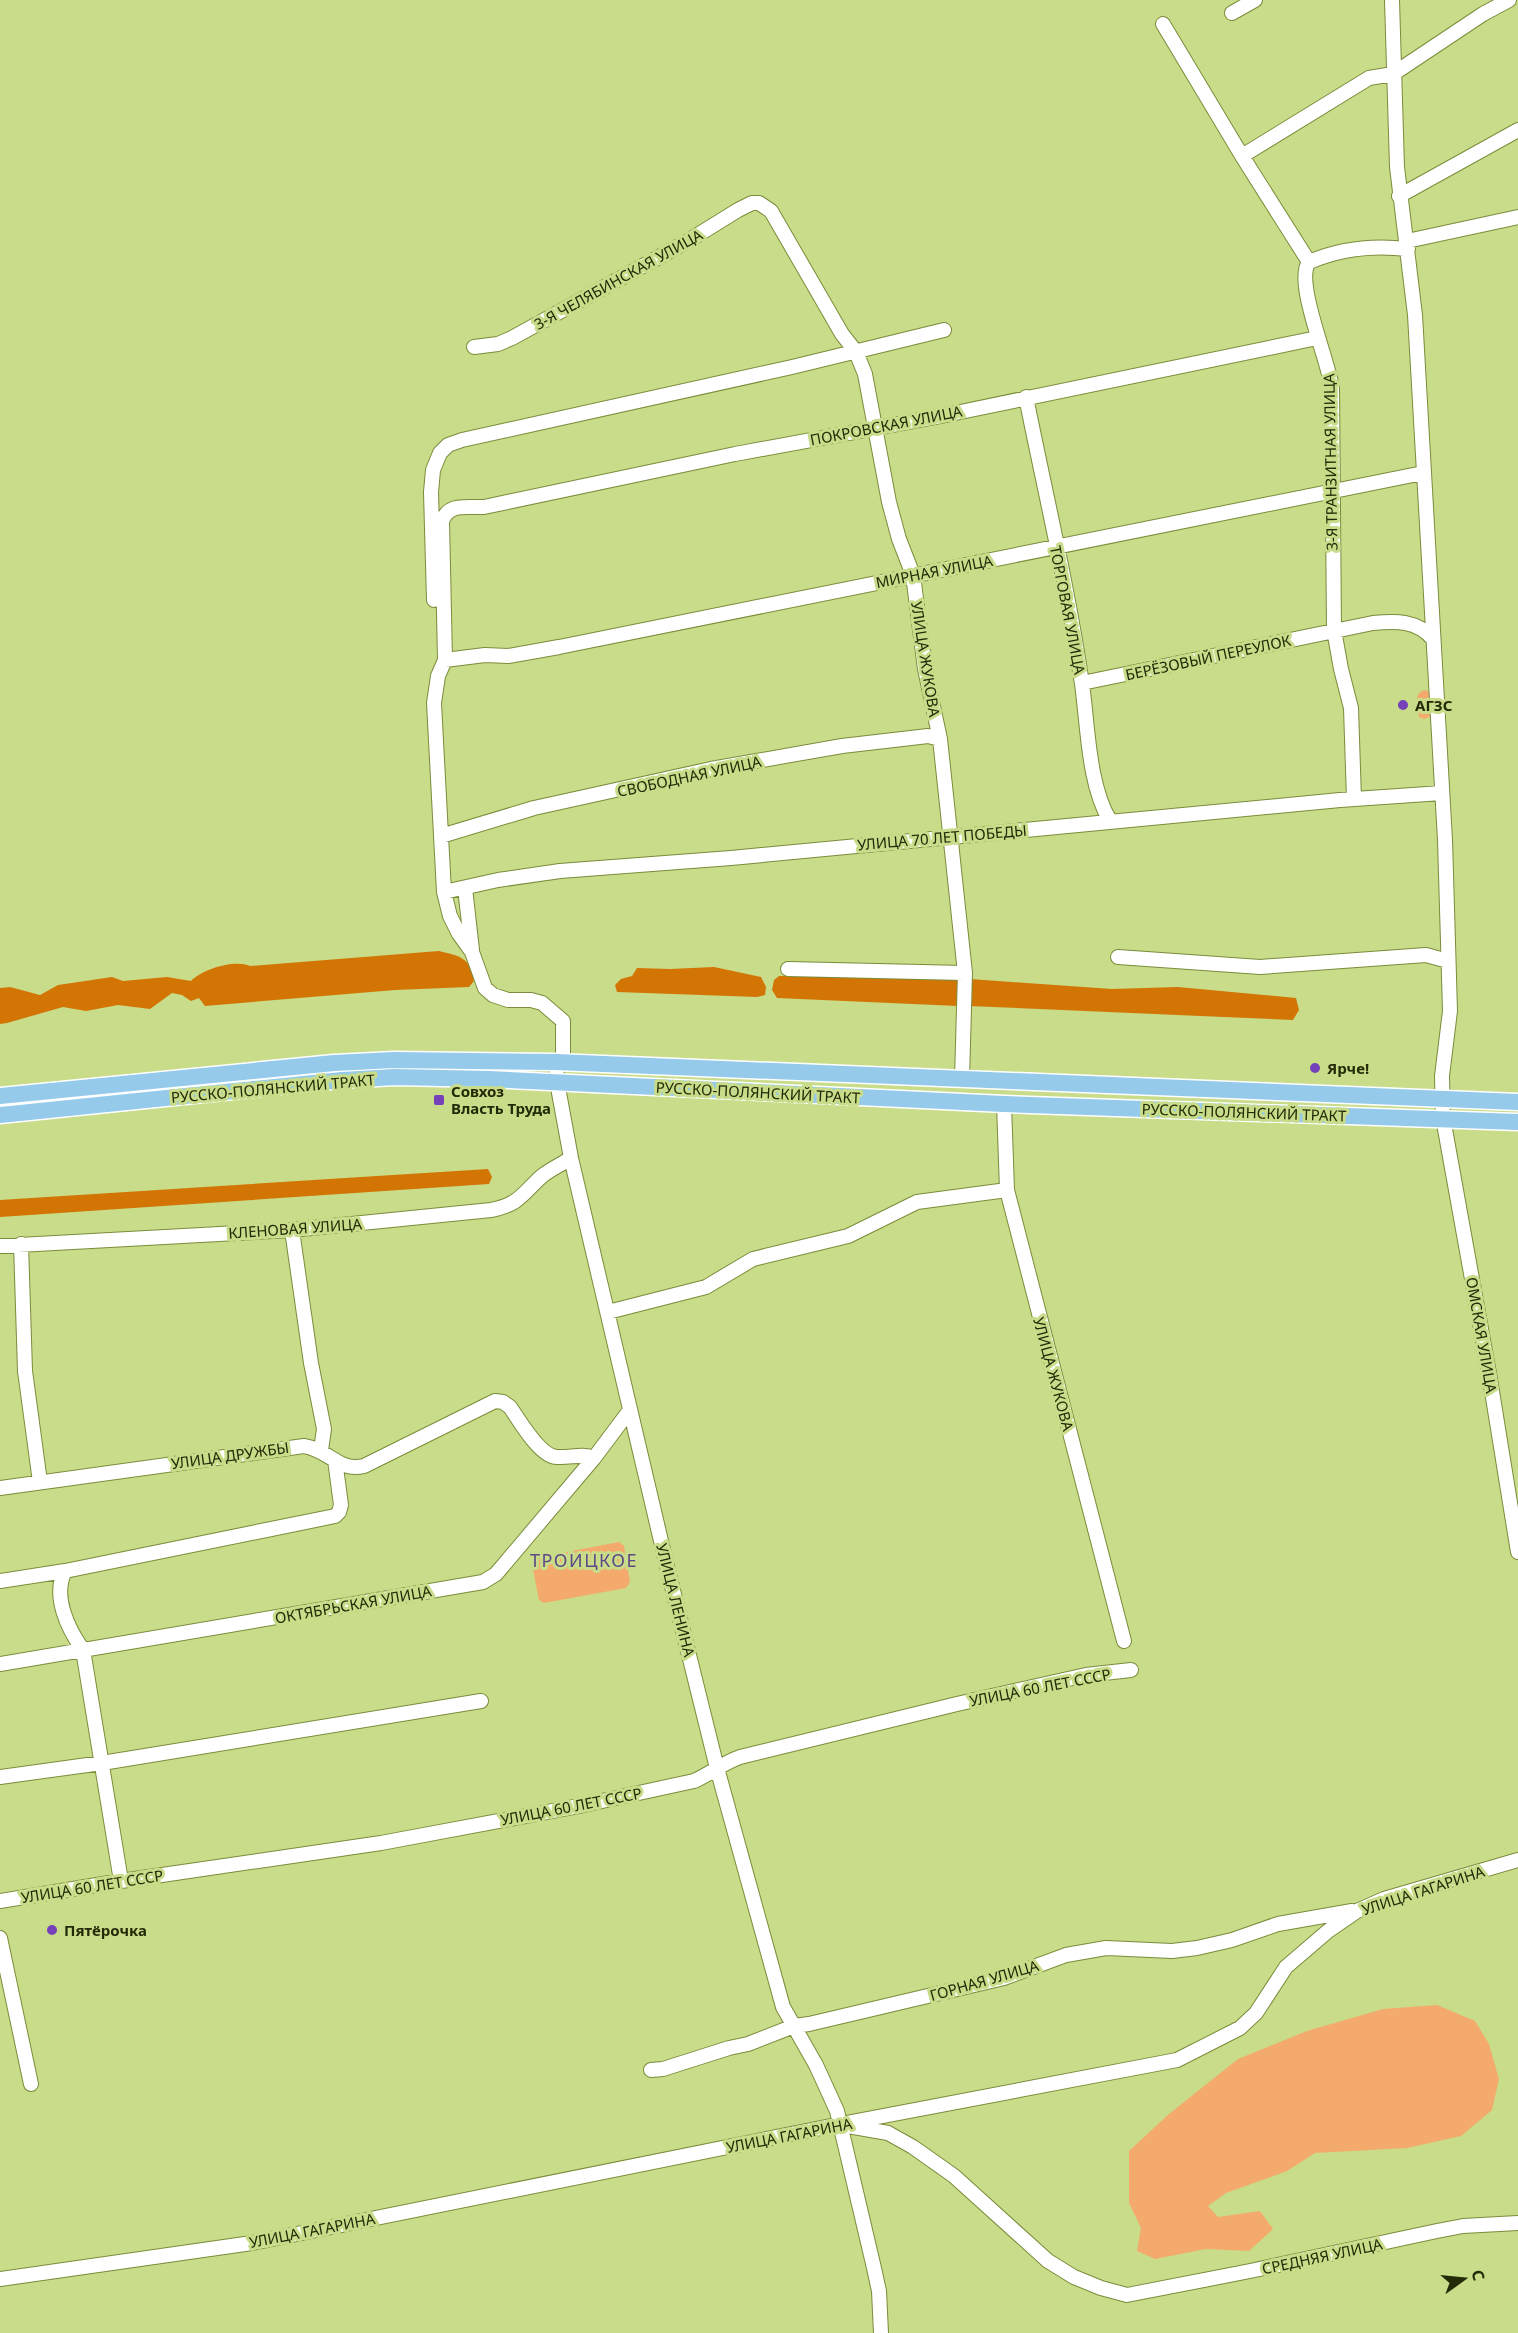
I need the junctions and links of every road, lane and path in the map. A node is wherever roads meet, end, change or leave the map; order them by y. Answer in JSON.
{"nodes":[{"id":1,"x":1256,"y":0,"type":"edge"},
{"id":2,"x":1392,"y":0,"type":"edge"},
{"id":3,"x":1509,"y":0,"type":"edge"},
{"id":4,"x":1232,"y":13,"type":"dead end"},
{"id":5,"x":1163,"y":24,"type":"dead end"},
{"id":6,"x":1393,"y":74,"type":"junction"},
{"id":7,"x":1518,"y":130,"type":"edge"},
{"id":8,"x":1242,"y":156,"type":"junction"},
{"id":9,"x":1400,"y":196,"type":"junction"},
{"id":10,"x":759,"y":204,"type":"joint"},
{"id":11,"x":1518,"y":217,"type":"edge"},
{"id":12,"x":1408,"y":245,"type":"junction"},
{"id":13,"x":1309,"y":262,"type":"junction"},
{"id":14,"x":944,"y":330,"type":"dead end"},
{"id":15,"x":1317,"y":338,"type":"junction"},
{"id":16,"x":474,"y":347,"type":"dead end"},
{"id":17,"x":856,"y":352,"type":"junction"},
{"id":18,"x":1026,"y":397,"type":"junction"},
{"id":19,"x":876,"y":428,"type":"junction"},
{"id":20,"x":1423,"y":473,"type":"junction"},
{"id":21,"x":1332,"y":491,"type":"junction"},
{"id":22,"x":1056,"y":547,"type":"junction"},
{"id":23,"x":913,"y":576,"type":"junction"},
{"id":24,"x":1334,"y":630,"type":"junction"},
{"id":25,"x":444,"y":636,"type":"junction"},
{"id":26,"x":1433,"y":639,"type":"junction"},
{"id":27,"x":444,"y":660,"type":"junction"},
{"id":28,"x":1082,"y":683,"type":"junction"},
{"id":29,"x":940,"y":740,"type":"junction"},
{"id":30,"x":1442,"y":793,"type":"junction"},
{"id":31,"x":1354,"y":799,"type":"junction"},
{"id":32,"x":1110,"y":821,"type":"junction"},
{"id":33,"x":441,"y":836,"type":"junction"},
{"id":34,"x":952,"y":837,"type":"junction"},
{"id":35,"x":465,"y":888,"type":"junction"},
{"id":36,"x":444,"y":892,"type":"junction"},
{"id":37,"x":472,"y":952,"type":"junction"},
{"id":38,"x":1118,"y":957,"type":"dead end"},
{"id":39,"x":1448,"y":961,"type":"junction"},
{"id":40,"x":788,"y":969,"type":"dead end"},
{"id":41,"x":965,"y":973,"type":"junction"},
{"id":42,"x":560,"y":1063,"type":"junction"},
{"id":43,"x":962,"y":1079,"type":"junction"},
{"id":44,"x":557,"y":1082,"type":"junction"},
{"id":45,"x":0,"y":1096,"type":"edge"},
{"id":46,"x":1441,"y":1099,"type":"junction"},
{"id":47,"x":1518,"y":1102,"type":"edge"},
{"id":48,"x":1004,"y":1104,"type":"junction"},
{"id":49,"x":0,"y":1115,"type":"edge"},
{"id":50,"x":1443,"y":1118,"type":"junction"},
{"id":51,"x":1518,"y":1122,"type":"edge"},
{"id":52,"x":571,"y":1158,"type":"junction"},
{"id":53,"x":1007,"y":1190,"type":"junction"},
{"id":54,"x":292,"y":1230,"type":"junction"},
{"id":55,"x":21,"y":1244,"type":"junction"},
{"id":56,"x":0,"y":1245,"type":"edge"},
{"id":57,"x":608,"y":1312,"type":"junction"},
{"id":58,"x":630,"y":1410,"type":"junction"},
{"id":59,"x":321,"y":1450,"type":"junction"},
{"id":60,"x":594,"y":1458,"type":"junction"},
{"id":61,"x":335,"y":1460,"type":"junction"},
{"id":62,"x":40,"y":1482,"type":"junction"},
{"id":63,"x":0,"y":1488,"type":"edge"},
{"id":64,"x":1518,"y":1552,"type":"edge"},
{"id":65,"x":65,"y":1571,"type":"junction"},
{"id":66,"x":0,"y":1581,"type":"edge"},
{"id":67,"x":1124,"y":1641,"type":"dead end"},
{"id":68,"x":83,"y":1650,"type":"junction"},
{"id":69,"x":0,"y":1664,"type":"edge"},
{"id":70,"x":1131,"y":1670,"type":"dead end"},
{"id":71,"x":481,"y":1701,"type":"dead end"},
{"id":72,"x":102,"y":1763,"type":"junction"},
{"id":73,"x":717,"y":1768,"type":"junction"},
{"id":74,"x":0,"y":1777,"type":"edge"},
{"id":75,"x":1518,"y":1860,"type":"edge"},
{"id":76,"x":121,"y":1881,"type":"junction"},
{"id":77,"x":0,"y":1901,"type":"edge"},
{"id":78,"x":1357,"y":1911,"type":"junction"},
{"id":79,"x":0,"y":1938,"type":"edge"},
{"id":80,"x":783,"y":2007,"type":"junction"},
{"id":81,"x":794,"y":2025,"type":"junction"},
{"id":82,"x":765,"y":2038,"type":"junction"},
{"id":83,"x":651,"y":2070,"type":"dead end"},
{"id":84,"x":31,"y":2084,"type":"dead end"},
{"id":85,"x":840,"y":2124,"type":"junction"},
{"id":86,"x":1518,"y":2223,"type":"edge"},
{"id":87,"x":0,"y":2279,"type":"edge"},
{"id":88,"x":881,"y":2333,"type":"edge"}],
"edges":[{"from":1,"to":4,"type":"street"},
{"from":2,"to":6,"type":"street","name":"ОМСКАЯ УЛИЦА"},
{"from":3,"to":6,"type":"street"},
{"from":5,"to":8,"type":"street"},
{"from":6,"to":8,"type":"street"},
{"from":6,"to":9,"type":"street","name":"ОМСКАЯ УЛИЦА"},
{"from":7,"to":9,"type":"street"},
{"from":8,"to":13,"type":"street"},
{"from":9,"to":12,"type":"street","name":"ОМСКАЯ УЛИЦА"},
{"from":10,"to":16,"type":"street","name":"3-Я ЧЕЛЯБИНСКАЯ УЛИЦА"},
{"from":10,"to":17,"type":"street","name":"УЛИЦА ЖУКОВА"},
{"from":11,"to":12,"type":"street"},
{"from":12,"to":13,"type":"street"},
{"from":12,"to":20,"type":"street","name":"ОМСКАЯ УЛИЦА"},
{"from":13,"to":15,"type":"street","name":"3-Я ТРАНЗИТНАЯ УЛИЦА"},
{"from":14,"to":17,"type":"street"},
{"from":15,"to":18,"type":"street","name":"ПОКРОВСКАЯ УЛИЦА"},
{"from":15,"to":21,"type":"street","name":"3-Я ТРАНЗИТНАЯ УЛИЦА"},
{"from":17,"to":19,"type":"street","name":"УЛИЦА ЖУКОВА"},
{"from":17,"to":25,"type":"street"},
{"from":18,"to":19,"type":"street","name":"ПОКРОВСКАЯ УЛИЦА"},
{"from":18,"to":22,"type":"street","name":"ТОРГОВАЯ УЛИЦА"},
{"from":19,"to":23,"type":"street","name":"УЛИЦА ЖУКОВА"},
{"from":19,"to":25,"type":"street","name":"ПОКРОВСКАЯ УЛИЦА"},
{"from":20,"to":21,"type":"street","name":"МИРНАЯ УЛИЦА"},
{"from":20,"to":26,"type":"street","name":"ОМСКАЯ УЛИЦА"},
{"from":21,"to":22,"type":"street","name":"МИРНАЯ УЛИЦА"},
{"from":21,"to":24,"type":"street","name":"3-Я ТРАНЗИТНАЯ УЛИЦА"},
{"from":22,"to":23,"type":"street","name":"МИРНАЯ УЛИЦА"},
{"from":22,"to":28,"type":"street","name":"ТОРГОВАЯ УЛИЦА"},
{"from":23,"to":27,"type":"street","name":"МИРНАЯ УЛИЦА"},
{"from":23,"to":29,"type":"street","name":"УЛИЦА ЖУКОВА"},
{"from":24,"to":26,"type":"street","name":"БЕРЁЗОВЫЙ ПЕРЕУЛОК"},
{"from":24,"to":28,"type":"street","name":"БЕРЁЗОВЫЙ ПЕРЕУЛОК"},
{"from":24,"to":31,"type":"street","name":"3-Я ТРАНЗИТНАЯ УЛИЦА"},
{"from":25,"to":27,"type":"street"},
{"from":26,"to":30,"type":"street","name":"ОМСКАЯ УЛИЦА"},
{"from":27,"to":33,"type":"street"},
{"from":28,"to":32,"type":"street","name":"ТОРГОВАЯ УЛИЦА"},
{"from":29,"to":33,"type":"street","name":"СВОБОДНАЯ УЛИЦА"},
{"from":29,"to":34,"type":"street","name":"УЛИЦА ЖУКОВА"},
{"from":30,"to":31,"type":"street","name":"УЛИЦА 70 ЛЕТ ПОБЕДЫ"},
{"from":30,"to":39,"type":"street","name":"ОМСКАЯ УЛИЦА"},
{"from":31,"to":32,"type":"street","name":"УЛИЦА 70 ЛЕТ ПОБЕДЫ"},
{"from":32,"to":34,"type":"street","name":"УЛИЦА 70 ЛЕТ ПОБЕДЫ"},
{"from":33,"to":36,"type":"street"},
{"from":34,"to":35,"type":"street","name":"УЛИЦА 70 ЛЕТ ПОБЕДЫ"},
{"from":34,"to":41,"type":"street","name":"УЛИЦА ЖУКОВА"},
{"from":35,"to":36,"type":"street","name":"УЛИЦА 70 ЛЕТ ПОБЕДЫ"},
{"from":35,"to":37,"type":"street"},
{"from":36,"to":37,"type":"street"},
{"from":37,"to":42,"type":"street","name":"УЛИЦА ЛЕНИНА"},
{"from":38,"to":39,"type":"street"},
{"from":39,"to":46,"type":"street","name":"ОМСКАЯ УЛИЦА"},
{"from":40,"to":41,"type":"street"},
{"from":41,"to":43,"type":"street","name":"УЛИЦА ЖУКОВА"},
{"from":42,"to":43,"type":"main road","name":"РУССКО-ПОЛЯНСКИЙ ТРАКТ"},
{"from":42,"to":44,"type":"street","name":"УЛИЦА ЛЕНИНА"},
{"from":42,"to":45,"type":"main road","name":"РУССКО-ПОЛЯНСКИЙ ТРАКТ"},
{"from":43,"to":46,"type":"main road","name":"РУССКО-ПОЛЯНСКИЙ ТРАКТ"},
{"from":44,"to":48,"type":"main road","name":"РУССКО-ПОЛЯНСКИЙ ТРАКТ"},
{"from":44,"to":49,"type":"main road","name":"РУССКО-ПОЛЯНСКИЙ ТРАКТ"},
{"from":44,"to":52,"type":"street","name":"УЛИЦА ЛЕНИНА"},
{"from":46,"to":47,"type":"main road","name":"РУССКО-ПОЛЯНСКИЙ ТРАКТ"},
{"from":46,"to":50,"type":"street","name":"ОМСКАЯ УЛИЦА"},
{"from":48,"to":50,"type":"main road","name":"РУССКО-ПОЛЯНСКИЙ ТРАКТ"},
{"from":48,"to":53,"type":"street","name":"УЛИЦА ЖУКОВА"},
{"from":50,"to":51,"type":"main road","name":"РУССКО-ПОЛЯНСКИЙ ТРАКТ"},
{"from":50,"to":64,"type":"street","name":"ОМСКАЯ УЛИЦА"},
{"from":52,"to":54,"type":"street","name":"КЛЕНОВАЯ УЛИЦА"},
{"from":52,"to":57,"type":"street","name":"УЛИЦА ЛЕНИНА"},
{"from":53,"to":57,"type":"street"},
{"from":53,"to":67,"type":"street","name":"УЛИЦА ЖУКОВА"},
{"from":54,"to":55,"type":"street","name":"КЛЕНОВАЯ УЛИЦА"},
{"from":54,"to":59,"type":"street"},
{"from":55,"to":56,"type":"street","name":"КЛЕНОВАЯ УЛИЦА"},
{"from":55,"to":62,"type":"street"},
{"from":57,"to":58,"type":"street","name":"УЛИЦА ЛЕНИНА"},
{"from":58,"to":60,"type":"street","name":"ОКТЯБРЬСКАЯ УЛИЦА"},
{"from":58,"to":73,"type":"street","name":"УЛИЦА ЛЕНИНА"},
{"from":59,"to":61,"type":"street","name":"УЛИЦА ДРУЖБЫ"},
{"from":59,"to":62,"type":"street","name":"УЛИЦА ДРУЖБЫ"},
{"from":60,"to":61,"type":"street","name":"УЛИЦА ДРУЖБЫ"},
{"from":60,"to":68,"type":"street","name":"ОКТЯБРЬСКАЯ УЛИЦА"},
{"from":61,"to":65,"type":"street"},
{"from":62,"to":63,"type":"street","name":"УЛИЦА ДРУЖБЫ"},
{"from":65,"to":66,"type":"street"},
{"from":65,"to":68,"type":"street"},
{"from":68,"to":69,"type":"street","name":"ОКТЯБРЬСКАЯ УЛИЦА"},
{"from":68,"to":72,"type":"street"},
{"from":70,"to":73,"type":"street","name":"УЛИЦА 60 ЛЕТ СССР"},
{"from":71,"to":72,"type":"street"},
{"from":72,"to":74,"type":"street"},
{"from":72,"to":76,"type":"street"},
{"from":73,"to":76,"type":"street","name":"УЛИЦА 60 ЛЕТ СССР"},
{"from":73,"to":80,"type":"street","name":"УЛИЦА ЛЕНИНА"},
{"from":75,"to":78,"type":"street","name":"УЛИЦА ГАГАРИНА"},
{"from":76,"to":77,"type":"street","name":"УЛИЦА 60 ЛЕТ СССР"},
{"from":78,"to":81,"type":"street","name":"ГОРНАЯ УЛИЦА"},
{"from":78,"to":85,"type":"street","name":"УЛИЦА ГАГАРИНА"},
{"from":79,"to":84,"type":"street"},
{"from":80,"to":81,"type":"street","name":"УЛИЦА ЛЕНИНА"},
{"from":80,"to":82,"type":"street"},
{"from":81,"to":82,"type":"street","name":"ГОРНАЯ УЛИЦА"},
{"from":81,"to":85,"type":"street","name":"УЛИЦА ЛЕНИНА"},
{"from":82,"to":83,"type":"street","name":"ГОРНАЯ УЛИЦА"},
{"from":85,"to":86,"type":"street","name":"СРЕДНЯЯ УЛИЦА"},
{"from":85,"to":87,"type":"street","name":"УЛИЦА ГАГАРИНА"},
{"from":85,"to":88,"type":"street","name":"УЛИЦА ЛЕНИНА"}]}
